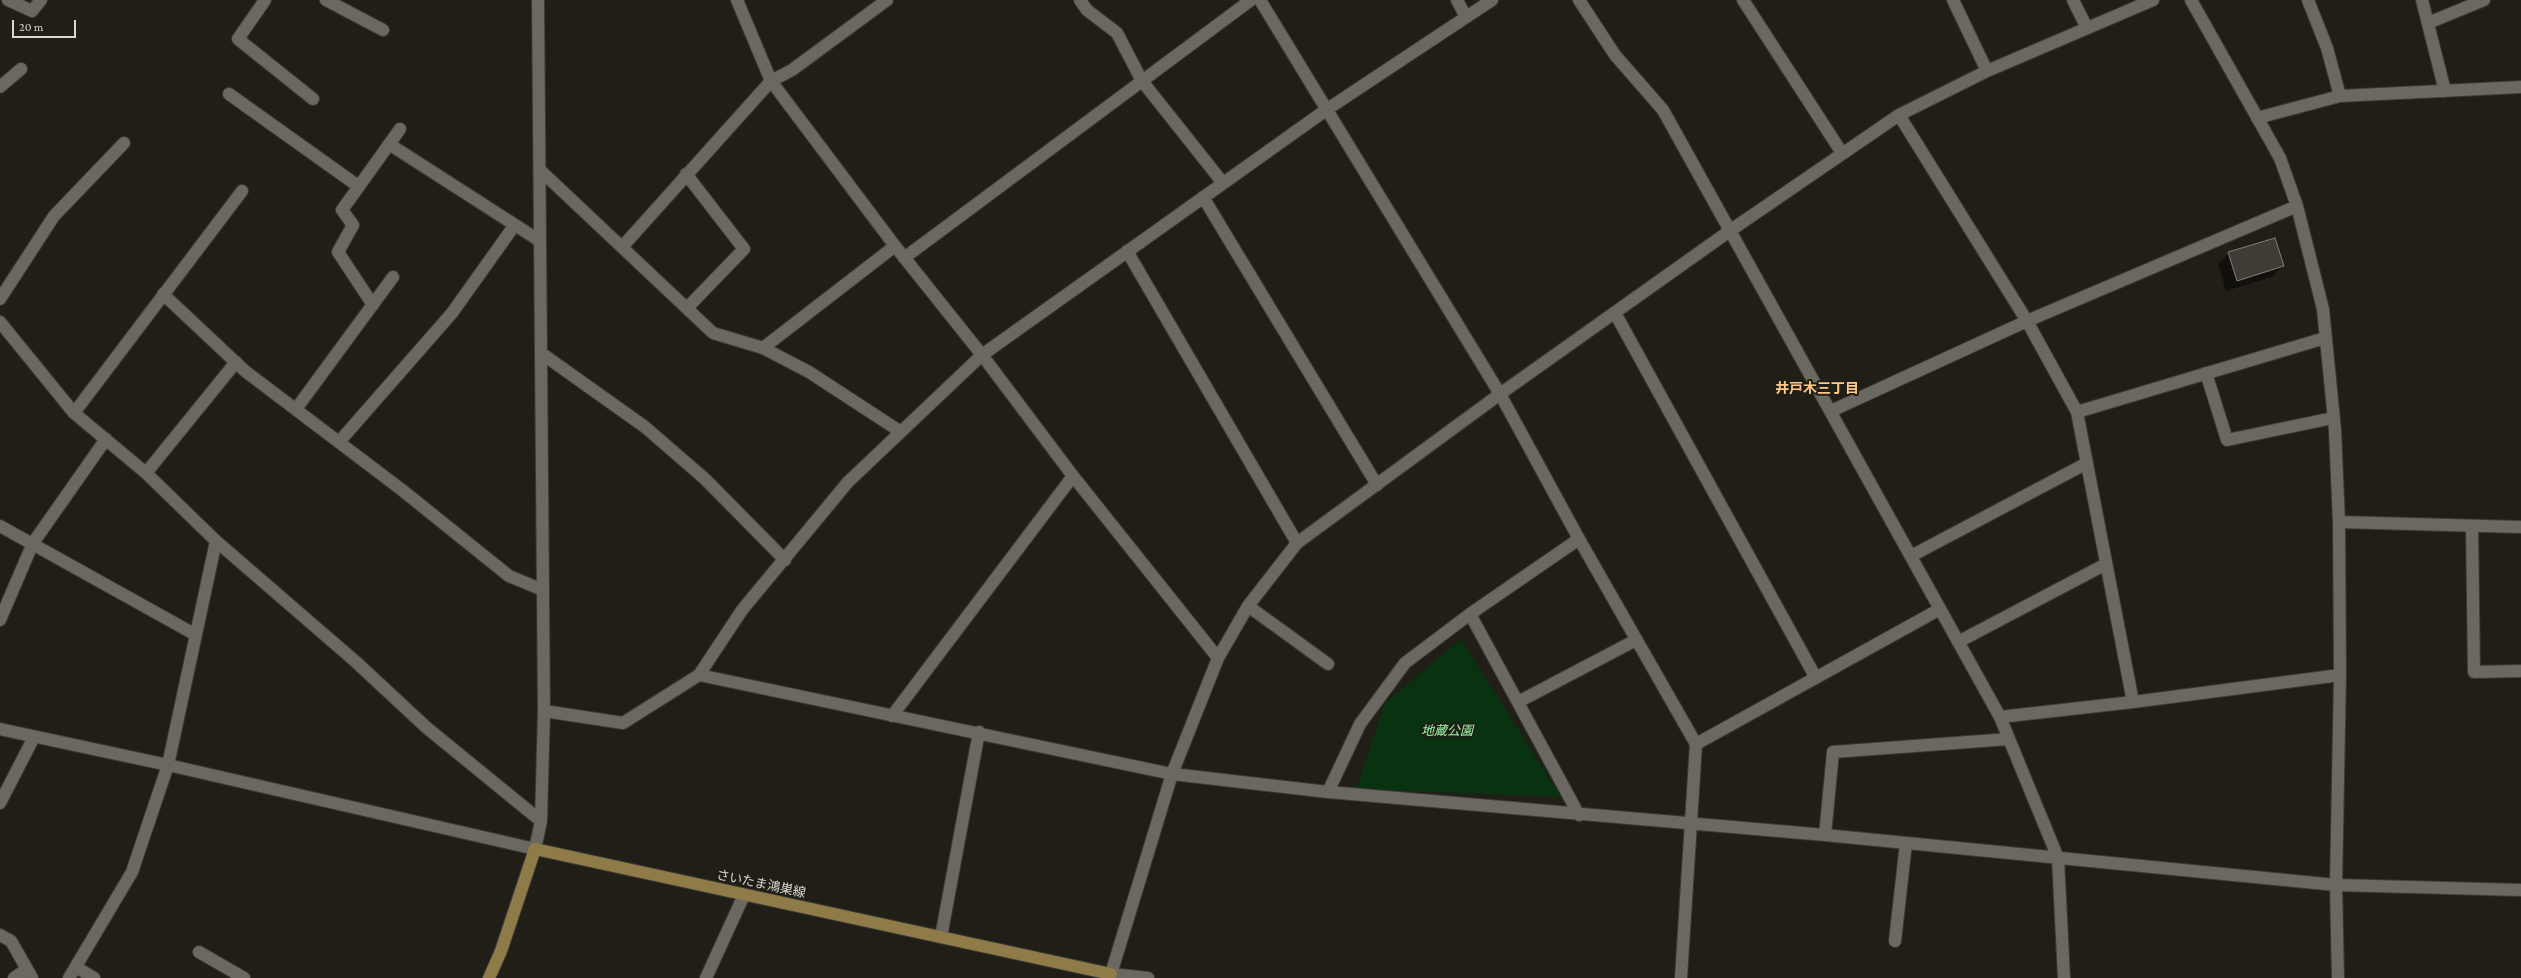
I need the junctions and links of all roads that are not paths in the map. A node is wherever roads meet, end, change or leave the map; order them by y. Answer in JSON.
{"nodes":[{"id":1,"x":8,"y":0,"type":"edge"},
{"id":2,"x":41,"y":0,"type":"edge"},
{"id":3,"x":265,"y":0,"type":"edge"},
{"id":4,"x":326,"y":0,"type":"edge"},
{"id":5,"x":538,"y":0,"type":"edge"},
{"id":6,"x":737,"y":0,"type":"edge"},
{"id":7,"x":887,"y":0,"type":"edge"},
{"id":8,"x":1080,"y":0,"type":"edge"},
{"id":9,"x":1251,"y":0,"type":"edge"},
{"id":10,"x":1260,"y":0,"type":"edge"},
{"id":11,"x":1457,"y":0,"type":"edge"},
{"id":12,"x":1492,"y":0,"type":"edge"},
{"id":13,"x":1579,"y":0,"type":"edge"},
{"id":14,"x":1743,"y":0,"type":"edge"},
{"id":15,"x":1953,"y":0,"type":"edge"},
{"id":16,"x":2073,"y":0,"type":"edge"},
{"id":17,"x":2153,"y":0,"type":"edge"},
{"id":18,"x":2191,"y":0,"type":"edge"},
{"id":19,"x":2308,"y":0,"type":"edge"},
{"id":20,"x":2422,"y":0,"type":"edge"},
{"id":21,"x":2484,"y":0,"type":"edge"},
{"id":22,"x":1466,"y":17,"type":"junction"},
{"id":23,"x":2428,"y":23,"type":"junction"},
{"id":24,"x":2088,"y":28,"type":"junction"},
{"id":25,"x":383,"y":30,"type":"dead end"},
{"id":26,"x":21,"y":69,"type":"dead end"},
{"id":27,"x":1987,"y":71,"type":"junction"},
{"id":28,"x":771,"y":81,"type":"junction"},
{"id":29,"x":1142,"y":81,"type":"junction"},
{"id":30,"x":0,"y":87,"type":"edge"},
{"id":31,"x":2521,"y":87,"type":"edge"},
{"id":32,"x":2444,"y":91,"type":"junction"},
{"id":33,"x":229,"y":94,"type":"dead end"},
{"id":34,"x":2340,"y":96,"type":"junction"},
{"id":35,"x":313,"y":99,"type":"dead end"},
{"id":36,"x":1326,"y":110,"type":"junction"},
{"id":37,"x":1899,"y":115,"type":"junction"},
{"id":38,"x":2258,"y":118,"type":"junction"},
{"id":39,"x":400,"y":129,"type":"dead end"},
{"id":40,"x":124,"y":143,"type":"dead end"},
{"id":41,"x":389,"y":144,"type":"junction"},
{"id":42,"x":1842,"y":153,"type":"junction"},
{"id":43,"x":540,"y":170,"type":"junction"},
{"id":44,"x":686,"y":174,"type":"junction"},
{"id":45,"x":1223,"y":183,"type":"junction"},
{"id":46,"x":358,"y":186,"type":"junction"},
{"id":47,"x":242,"y":191,"type":"dead end"},
{"id":48,"x":1203,"y":197,"type":"junction"},
{"id":49,"x":2298,"y":206,"type":"junction"},
{"id":50,"x":514,"y":226,"type":"junction"},
{"id":51,"x":1731,"y":230,"type":"junction"},
{"id":52,"x":540,"y":241,"type":"junction"},
{"id":53,"x":623,"y":246,"type":"junction"},
{"id":54,"x":894,"y":246,"type":"junction"},
{"id":55,"x":1128,"y":251,"type":"junction"},
{"id":56,"x":904,"y":258,"type":"junction"},
{"id":57,"x":393,"y":278,"type":"dead end"},
{"id":58,"x":163,"y":294,"type":"junction"},
{"id":59,"x":0,"y":299,"type":"edge"},
{"id":60,"x":373,"y":305,"type":"junction"},
{"id":61,"x":687,"y":308,"type":"junction"},
{"id":62,"x":1615,"y":313,"type":"junction"},
{"id":63,"x":2027,"y":321,"type":"junction"},
{"id":64,"x":0,"y":322,"type":"edge"},
{"id":65,"x":2326,"y":338,"type":"junction"},
{"id":66,"x":763,"y":348,"type":"junction"},
{"id":67,"x":541,"y":353,"type":"junction"},
{"id":68,"x":982,"y":355,"type":"junction"},
{"id":69,"x":236,"y":362,"type":"junction"},
{"id":70,"x":2206,"y":373,"type":"junction"},
{"id":71,"x":1500,"y":394,"type":"junction"},
{"id":72,"x":296,"y":409,"type":"junction"},
{"id":73,"x":1831,"y":411,"type":"junction"},
{"id":74,"x":2077,"y":412,"type":"junction"},
{"id":75,"x":74,"y":413,"type":"junction"},
{"id":76,"x":2334,"y":418,"type":"junction"},
{"id":77,"x":901,"y":432,"type":"junction"},
{"id":78,"x":106,"y":439,"type":"junction"},
{"id":79,"x":339,"y":442,"type":"junction"},
{"id":80,"x":2087,"y":463,"type":"junction"},
{"id":81,"x":146,"y":473,"type":"junction"},
{"id":82,"x":1073,"y":476,"type":"junction"},
{"id":83,"x":1377,"y":485,"type":"junction"},
{"id":84,"x":2339,"y":522,"type":"junction"},
{"id":85,"x":0,"y":526,"type":"edge"},
{"id":86,"x":2472,"y":526,"type":"junction"},
{"id":87,"x":2521,"y":527,"type":"edge"},
{"id":88,"x":1579,"y":539,"type":"junction"},
{"id":89,"x":216,"y":541,"type":"junction"},
{"id":90,"x":32,"y":543,"type":"junction"},
{"id":91,"x":1297,"y":543,"type":"junction"},
{"id":92,"x":1911,"y":556,"type":"junction"},
{"id":93,"x":784,"y":560,"type":"junction"},
{"id":94,"x":2106,"y":564,"type":"junction"},
{"id":95,"x":543,"y":590,"type":"junction"},
{"id":96,"x":1248,"y":606,"type":"junction"},
{"id":97,"x":1940,"y":609,"type":"junction"},
{"id":98,"x":1470,"y":614,"type":"junction"},
{"id":99,"x":0,"y":620,"type":"edge"},
{"id":100,"x":196,"y":635,"type":"junction"},
{"id":101,"x":1636,"y":640,"type":"junction"},
{"id":102,"x":1958,"y":642,"type":"junction"},
{"id":103,"x":1218,"y":658,"type":"junction"},
{"id":104,"x":1328,"y":664,"type":"dead end"},
{"id":105,"x":2521,"y":671,"type":"edge"},
{"id":106,"x":2340,"y":674,"type":"junction"},
{"id":107,"x":699,"y":675,"type":"junction"},
{"id":108,"x":1816,"y":678,"type":"junction"},
{"id":109,"x":1518,"y":702,"type":"junction"},
{"id":110,"x":2133,"y":702,"type":"junction"},
{"id":111,"x":544,"y":711,"type":"junction"},
{"id":112,"x":892,"y":716,"type":"junction"},
{"id":113,"x":2000,"y":717,"type":"junction"},
{"id":114,"x":0,"y":729,"type":"edge"},
{"id":115,"x":979,"y":732,"type":"junction"},
{"id":116,"x":34,"y":737,"type":"junction"},
{"id":117,"x":2009,"y":739,"type":"junction"},
{"id":118,"x":1696,"y":744,"type":"junction"},
{"id":119,"x":168,"y":765,"type":"junction"},
{"id":120,"x":1172,"y":774,"type":"junction"},
{"id":121,"x":1328,"y":792,"type":"junction"},
{"id":122,"x":0,"y":803,"type":"edge"},
{"id":123,"x":1580,"y":815,"type":"junction"},
{"id":124,"x":541,"y":821,"type":"junction"},
{"id":125,"x":1692,"y":823,"type":"junction"},
{"id":126,"x":1825,"y":835,"type":"junction"},
{"id":127,"x":1906,"y":843,"type":"junction"},
{"id":128,"x":535,"y":849,"type":"junction"},
{"id":129,"x":2058,"y":858,"type":"junction"},
{"id":130,"x":2336,"y":885,"type":"junction"},
{"id":131,"x":2521,"y":890,"type":"edge"},
{"id":132,"x":744,"y":895,"type":"junction"},
{"id":133,"x":0,"y":935,"type":"edge"},
{"id":134,"x":941,"y":937,"type":"junction"},
{"id":135,"x":1895,"y":941,"type":"dead end"},
{"id":136,"x":199,"y":952,"type":"dead end"},
{"id":137,"x":76,"y":967,"type":"junction"},
{"id":138,"x":30,"y":973,"type":"edge"},
{"id":139,"x":1110,"y":976,"type":"edge"},
{"id":140,"x":14,"y":978,"type":"edge"},
{"id":141,"x":69,"y":978,"type":"edge"},
{"id":142,"x":94,"y":978,"type":"edge"},
{"id":143,"x":244,"y":978,"type":"edge"},
{"id":144,"x":490,"y":978,"type":"edge"},
{"id":145,"x":706,"y":978,"type":"edge"},
{"id":146,"x":1148,"y":978,"type":"edge"},
{"id":147,"x":1681,"y":978,"type":"edge"},
{"id":148,"x":2064,"y":978,"type":"edge"},
{"id":149,"x":2338,"y":978,"type":"edge"}],
"edges":[{"from":1,"to":2,"type":"street"},
{"from":3,"to":35,"type":"street"},
{"from":4,"to":25,"type":"street"},
{"from":5,"to":43,"type":"street"},
{"from":6,"to":28,"type":"street"},
{"from":7,"to":28,"type":"street"},
{"from":8,"to":29,"type":"street"},
{"from":9,"to":29,"type":"street"},
{"from":10,"to":36,"type":"street"},
{"from":11,"to":22,"type":"street"},
{"from":12,"to":22,"type":"street"},
{"from":13,"to":51,"type":"street"},
{"from":14,"to":42,"type":"street"},
{"from":15,"to":27,"type":"street"},
{"from":16,"to":24,"type":"street"},
{"from":17,"to":24,"type":"street"},
{"from":18,"to":38,"type":"street"},
{"from":19,"to":34,"type":"street"},
{"from":20,"to":23,"type":"street"},
{"from":21,"to":23,"type":"street"},
{"from":22,"to":36,"type":"street"},
{"from":23,"to":32,"type":"street"},
{"from":24,"to":27,"type":"street"},
{"from":26,"to":30,"type":"street"},
{"from":27,"to":37,"type":"street"},
{"from":28,"to":44,"type":"street"},
{"from":28,"to":54,"type":"street"},
{"from":29,"to":45,"type":"street"},
{"from":29,"to":56,"type":"street"},
{"from":31,"to":32,"type":"street"},
{"from":32,"to":34,"type":"street"},
{"from":33,"to":46,"type":"street"},
{"from":34,"to":38,"type":"street"},
{"from":36,"to":45,"type":"street"},
{"from":36,"to":71,"type":"street"},
{"from":37,"to":42,"type":"street"},
{"from":37,"to":63,"type":"street"},
{"from":38,"to":49,"type":"street"},
{"from":39,"to":41,"type":"street"},
{"from":40,"to":59,"type":"street"},
{"from":41,"to":46,"type":"street"},
{"from":41,"to":50,"type":"street"},
{"from":42,"to":51,"type":"street"},
{"from":43,"to":52,"type":"street"},
{"from":43,"to":53,"type":"street"},
{"from":44,"to":53,"type":"street"},
{"from":44,"to":61,"type":"street"},
{"from":45,"to":48,"type":"street"},
{"from":46,"to":60,"type":"street"},
{"from":47,"to":58,"type":"street"},
{"from":48,"to":55,"type":"street"},
{"from":48,"to":83,"type":"street"},
{"from":49,"to":63,"type":"street"},
{"from":49,"to":65,"type":"street"},
{"from":50,"to":52,"type":"street"},
{"from":50,"to":79,"type":"street"},
{"from":51,"to":62,"type":"street"},
{"from":51,"to":73,"type":"street"},
{"from":52,"to":67,"type":"street"},
{"from":53,"to":61,"type":"street"},
{"from":54,"to":56,"type":"street"},
{"from":54,"to":66,"type":"street"},
{"from":55,"to":68,"type":"street"},
{"from":55,"to":91,"type":"street"},
{"from":56,"to":68,"type":"street"},
{"from":57,"to":60,"type":"street"},
{"from":58,"to":69,"type":"street"},
{"from":58,"to":75,"type":"street"},
{"from":60,"to":72,"type":"street"},
{"from":61,"to":66,"type":"street"},
{"from":62,"to":71,"type":"street"},
{"from":62,"to":108,"type":"street"},
{"from":63,"to":73,"type":"street"},
{"from":63,"to":74,"type":"street"},
{"from":64,"to":75,"type":"street"},
{"from":65,"to":70,"type":"street"},
{"from":65,"to":76,"type":"street"},
{"from":66,"to":77,"type":"street"},
{"from":67,"to":93,"type":"street"},
{"from":67,"to":95,"type":"street"},
{"from":68,"to":77,"type":"street"},
{"from":68,"to":82,"type":"street"},
{"from":69,"to":72,"type":"street"},
{"from":69,"to":81,"type":"street"},
{"from":70,"to":74,"type":"street"},
{"from":70,"to":76,"type":"street"},
{"from":71,"to":83,"type":"street"},
{"from":71,"to":88,"type":"street"},
{"from":72,"to":79,"type":"street"},
{"from":73,"to":92,"type":"street"},
{"from":74,"to":80,"type":"street"},
{"from":75,"to":78,"type":"street"},
{"from":76,"to":84,"type":"street"},
{"from":77,"to":93,"type":"street"},
{"from":78,"to":81,"type":"street"},
{"from":78,"to":90,"type":"street"},
{"from":79,"to":95,"type":"street"},
{"from":80,"to":92,"type":"street"},
{"from":80,"to":94,"type":"street"},
{"from":81,"to":89,"type":"street"},
{"from":82,"to":103,"type":"street"},
{"from":82,"to":112,"type":"street"},
{"from":83,"to":91,"type":"street"},
{"from":84,"to":86,"type":"street"},
{"from":84,"to":106,"type":"street"},
{"from":85,"to":90,"type":"street"},
{"from":86,"to":87,"type":"street"},
{"from":86,"to":105,"type":"street"},
{"from":88,"to":98,"type":"street"},
{"from":88,"to":101,"type":"street"},
{"from":89,"to":100,"type":"street"},
{"from":89,"to":124,"type":"street"},
{"from":90,"to":99,"type":"street"},
{"from":90,"to":100,"type":"street"},
{"from":91,"to":96,"type":"street"},
{"from":92,"to":97,"type":"street"},
{"from":93,"to":107,"type":"street"},
{"from":94,"to":102,"type":"street"},
{"from":94,"to":110,"type":"street"},
{"from":95,"to":111,"type":"street"},
{"from":96,"to":103,"type":"street"},
{"from":96,"to":104,"type":"street"},
{"from":97,"to":102,"type":"street"},
{"from":97,"to":108,"type":"street"},
{"from":98,"to":109,"type":"street"},
{"from":98,"to":121,"type":"street"},
{"from":100,"to":119,"type":"street"},
{"from":101,"to":109,"type":"street"},
{"from":101,"to":118,"type":"street"},
{"from":102,"to":113,"type":"street"},
{"from":103,"to":120,"type":"street"},
{"from":106,"to":110,"type":"street"},
{"from":106,"to":130,"type":"street"},
{"from":107,"to":111,"type":"street"},
{"from":107,"to":112,"type":"street"},
{"from":108,"to":118,"type":"street"},
{"from":109,"to":123,"type":"street"},
{"from":110,"to":113,"type":"street"},
{"from":111,"to":124,"type":"street"},
{"from":112,"to":115,"type":"street"},
{"from":113,"to":117,"type":"street"},
{"from":114,"to":116,"type":"street"},
{"from":115,"to":120,"type":"street"},
{"from":115,"to":134,"type":"street"},
{"from":116,"to":119,"type":"street"},
{"from":116,"to":122,"type":"street"},
{"from":117,"to":126,"type":"street"},
{"from":117,"to":129,"type":"street"},
{"from":118,"to":125,"type":"street"},
{"from":119,"to":128,"type":"street"},
{"from":119,"to":137,"type":"street"},
{"from":120,"to":121,"type":"street"},
{"from":120,"to":139,"type":"street"},
{"from":121,"to":123,"type":"street"},
{"from":123,"to":125,"type":"street"},
{"from":124,"to":128,"type":"street"},
{"from":125,"to":126,"type":"street"},
{"from":125,"to":147,"type":"street"},
{"from":126,"to":127,"type":"street"},
{"from":127,"to":129,"type":"street"},
{"from":127,"to":135,"type":"street"},
{"from":128,"to":132,"type":"main road","name":"さいたま鴻巣線"},
{"from":128,"to":144,"type":"main road"},
{"from":129,"to":130,"type":"street"},
{"from":129,"to":148,"type":"street"},
{"from":130,"to":131,"type":"street"},
{"from":130,"to":149,"type":"street"},
{"from":132,"to":134,"type":"main road","name":"さいたま鴻巣線"},
{"from":132,"to":145,"type":"street"},
{"from":133,"to":138,"type":"street"},
{"from":134,"to":139,"type":"main road","name":"さいたま鴻巣線"},
{"from":136,"to":143,"type":"street"},
{"from":137,"to":141,"type":"street"},
{"from":137,"to":142,"type":"street"},
{"from":138,"to":140,"type":"street"},
{"from":139,"to":146,"type":"street"}]}
